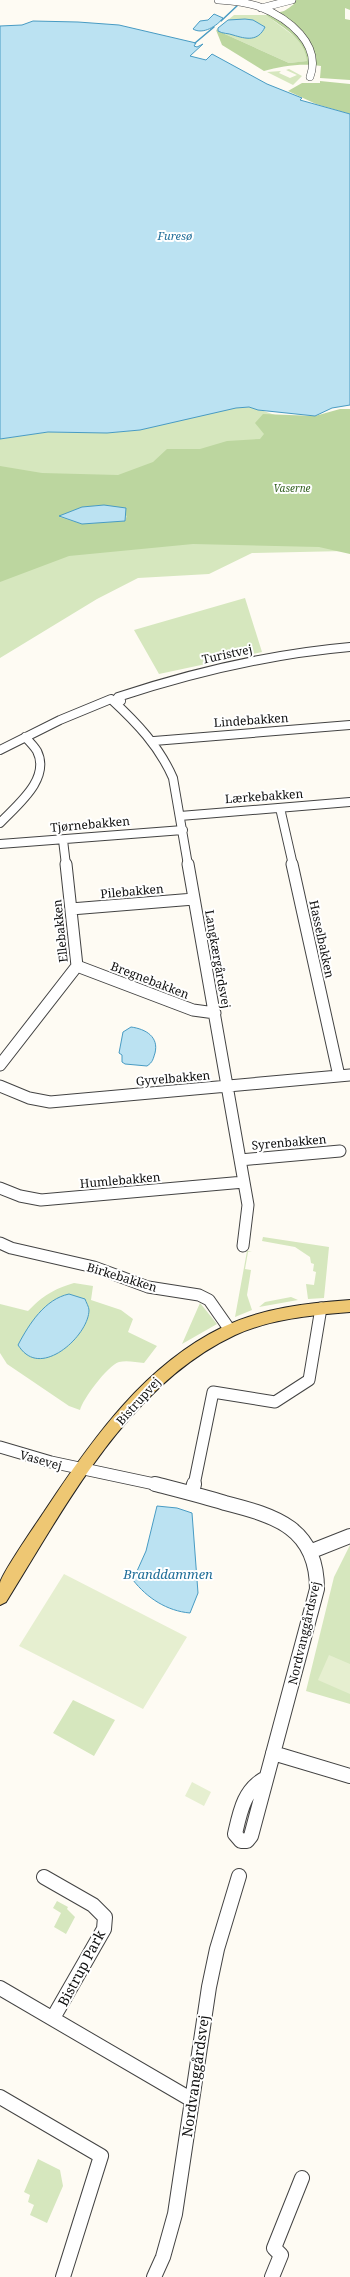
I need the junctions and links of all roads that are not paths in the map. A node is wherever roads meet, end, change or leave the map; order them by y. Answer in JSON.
{"nodes":[{"id":1,"x":218,"y":0,"type":"edge"},
{"id":2,"x":292,"y":0,"type":"edge"},
{"id":3,"x":261,"y":8,"type":"junction"},
{"id":4,"x":310,"y":77,"type":"dead end"},
{"id":5,"x":350,"y":647,"type":"edge"},
{"id":6,"x":116,"y":700,"type":"junction"},
{"id":7,"x":350,"y":725,"type":"edge"},
{"id":8,"x":25,"y":737,"type":"junction"},
{"id":9,"x":154,"y":741,"type":"junction"},
{"id":10,"x":0,"y":750,"type":"edge"},
{"id":11,"x":350,"y":802,"type":"edge"},
{"id":12,"x":280,"y":808,"type":"junction"},
{"id":13,"x":180,"y":816,"type":"junction"},
{"id":14,"x":0,"y":823,"type":"edge"},
{"id":15,"x":183,"y":830,"type":"junction"},
{"id":16,"x":63,"y":840,"type":"junction"},
{"id":17,"x":0,"y":844,"type":"edge"},
{"id":18,"x":194,"y":899,"type":"junction"},
{"id":19,"x":71,"y":909,"type":"junction"},
{"id":20,"x":77,"y":966,"type":"junction"},
{"id":21,"x":215,"y":1013,"type":"junction"},
{"id":22,"x":0,"y":1065,"type":"edge"},
{"id":23,"x":350,"y":1075,"type":"edge"},
{"id":24,"x":339,"y":1076,"type":"junction"},
{"id":25,"x":0,"y":1086,"type":"edge"},
{"id":26,"x":227,"y":1086,"type":"junction"},
{"id":27,"x":340,"y":1151,"type":"dead end"},
{"id":28,"x":240,"y":1160,"type":"junction"},
{"id":29,"x":244,"y":1182,"type":"junction"},
{"id":30,"x":0,"y":1188,"type":"edge"},
{"id":31,"x":0,"y":1243,"type":"edge"},
{"id":32,"x":243,"y":1246,"type":"dead end"},
{"id":33,"x":350,"y":1306,"type":"edge"},
{"id":34,"x":321,"y":1308,"type":"junction"},
{"id":35,"x":230,"y":1330,"type":"junction"},
{"id":36,"x":0,"y":1447,"type":"edge"},
{"id":37,"x":82,"y":1470,"type":"junction"},
{"id":38,"x":192,"y":1493,"type":"junction"},
{"id":39,"x":350,"y":1536,"type":"edge"},
{"id":40,"x":312,"y":1551,"type":"junction"},
{"id":41,"x":0,"y":1597,"type":"edge"},
{"id":42,"x":274,"y":1753,"type":"junction"},
{"id":43,"x":350,"y":1776,"type":"edge"},
{"id":44,"x":266,"y":1778,"type":"dead end"},
{"id":45,"x":239,"y":1876,"type":"dead end"},
{"id":46,"x":44,"y":1877,"type":"dead end"},
{"id":47,"x":0,"y":1988,"type":"edge"},
{"id":48,"x":53,"y":2018,"type":"junction"},
{"id":49,"x":0,"y":2096,"type":"edge"},
{"id":50,"x":192,"y":2100,"type":"junction"},
{"id":51,"x":302,"y":2178,"type":"dead end"},
{"id":52,"x":63,"y":2277,"type":"edge"},
{"id":53,"x":154,"y":2277,"type":"edge"},
{"id":54,"x":272,"y":2277,"type":"edge"}],
"edges":[{"from":1,"to":3,"type":"street"},
{"from":2,"to":3,"type":"street"},
{"from":3,"to":4,"type":"street"},
{"from":5,"to":6,"type":"street","name":"Turistvej"},
{"from":6,"to":8,"type":"street","name":"Turistvej"},
{"from":6,"to":9,"type":"street","name":"Langkærgårdsvej"},
{"from":7,"to":9,"type":"street","name":"Lindebakken"},
{"from":8,"to":10,"type":"street","name":"Turistvej"},
{"from":8,"to":14,"type":"street"},
{"from":9,"to":13,"type":"street","name":"Langkærgårdsvej"},
{"from":11,"to":12,"type":"street","name":"Lærkebakken"},
{"from":12,"to":13,"type":"street","name":"Lærkebakken"},
{"from":12,"to":24,"type":"street","name":"Hasselbakken"},
{"from":13,"to":15,"type":"street","name":"Langkærgårdsvej"},
{"from":15,"to":16,"type":"street","name":"Tjørnebakken"},
{"from":15,"to":18,"type":"street","name":"Langkærgårdsvej"},
{"from":16,"to":17,"type":"street","name":"Tjørnebakken"},
{"from":16,"to":19,"type":"street","name":"Ellebakken"},
{"from":18,"to":19,"type":"street","name":"Pilebakken"},
{"from":18,"to":21,"type":"street","name":"Langkærgårdsvej"},
{"from":19,"to":20,"type":"street","name":"Ellebakken"},
{"from":20,"to":21,"type":"street","name":"Bregnebakken"},
{"from":20,"to":22,"type":"street","name":"Ellebakken"},
{"from":21,"to":26,"type":"street","name":"Langkærgårdsvej"},
{"from":23,"to":24,"type":"street","name":"Gyvelbakken"},
{"from":24,"to":26,"type":"street","name":"Gyvelbakken"},
{"from":25,"to":26,"type":"street","name":"Gyvelbakken"},
{"from":26,"to":28,"type":"street","name":"Langkærgårdsvej"},
{"from":27,"to":28,"type":"street","name":"Syrenbakken"},
{"from":28,"to":29,"type":"street","name":"Langkærgårdsvej"},
{"from":29,"to":30,"type":"street","name":"Humlebakken"},
{"from":29,"to":32,"type":"street","name":"Langkærgårdsvej"},
{"from":31,"to":35,"type":"street","name":"Birkebakken"},
{"from":33,"to":34,"type":"main road","name":"Bistrupvej"},
{"from":34,"to":35,"type":"main road","name":"Bistrupvej"},
{"from":34,"to":38,"type":"street"},
{"from":35,"to":37,"type":"main road","name":"Bistrupvej"},
{"from":36,"to":37,"type":"street","name":"Vasevej"},
{"from":37,"to":38,"type":"street","name":"Nordvanggårdsvej"},
{"from":37,"to":41,"type":"main road","name":"Bistrupvej"},
{"from":38,"to":40,"type":"street","name":"Nordvanggårdsvej"},
{"from":39,"to":40,"type":"street"},
{"from":40,"to":42,"type":"street","name":"Nordvanggårdsvej"},
{"from":42,"to":43,"type":"street"},
{"from":42,"to":44,"type":"street","name":"Nordvanggårdsvej"},
{"from":45,"to":50,"type":"street","name":"Nordvanggårdsvej"},
{"from":46,"to":48,"type":"street","name":"Bistrup Park"},
{"from":47,"to":48,"type":"street","name":"Bistrup Park"},
{"from":48,"to":50,"type":"street","name":"Bistrup Park"},
{"from":49,"to":52,"type":"street"},
{"from":50,"to":53,"type":"street","name":"Nordvanggårdsvej"},
{"from":51,"to":54,"type":"street"}]}
